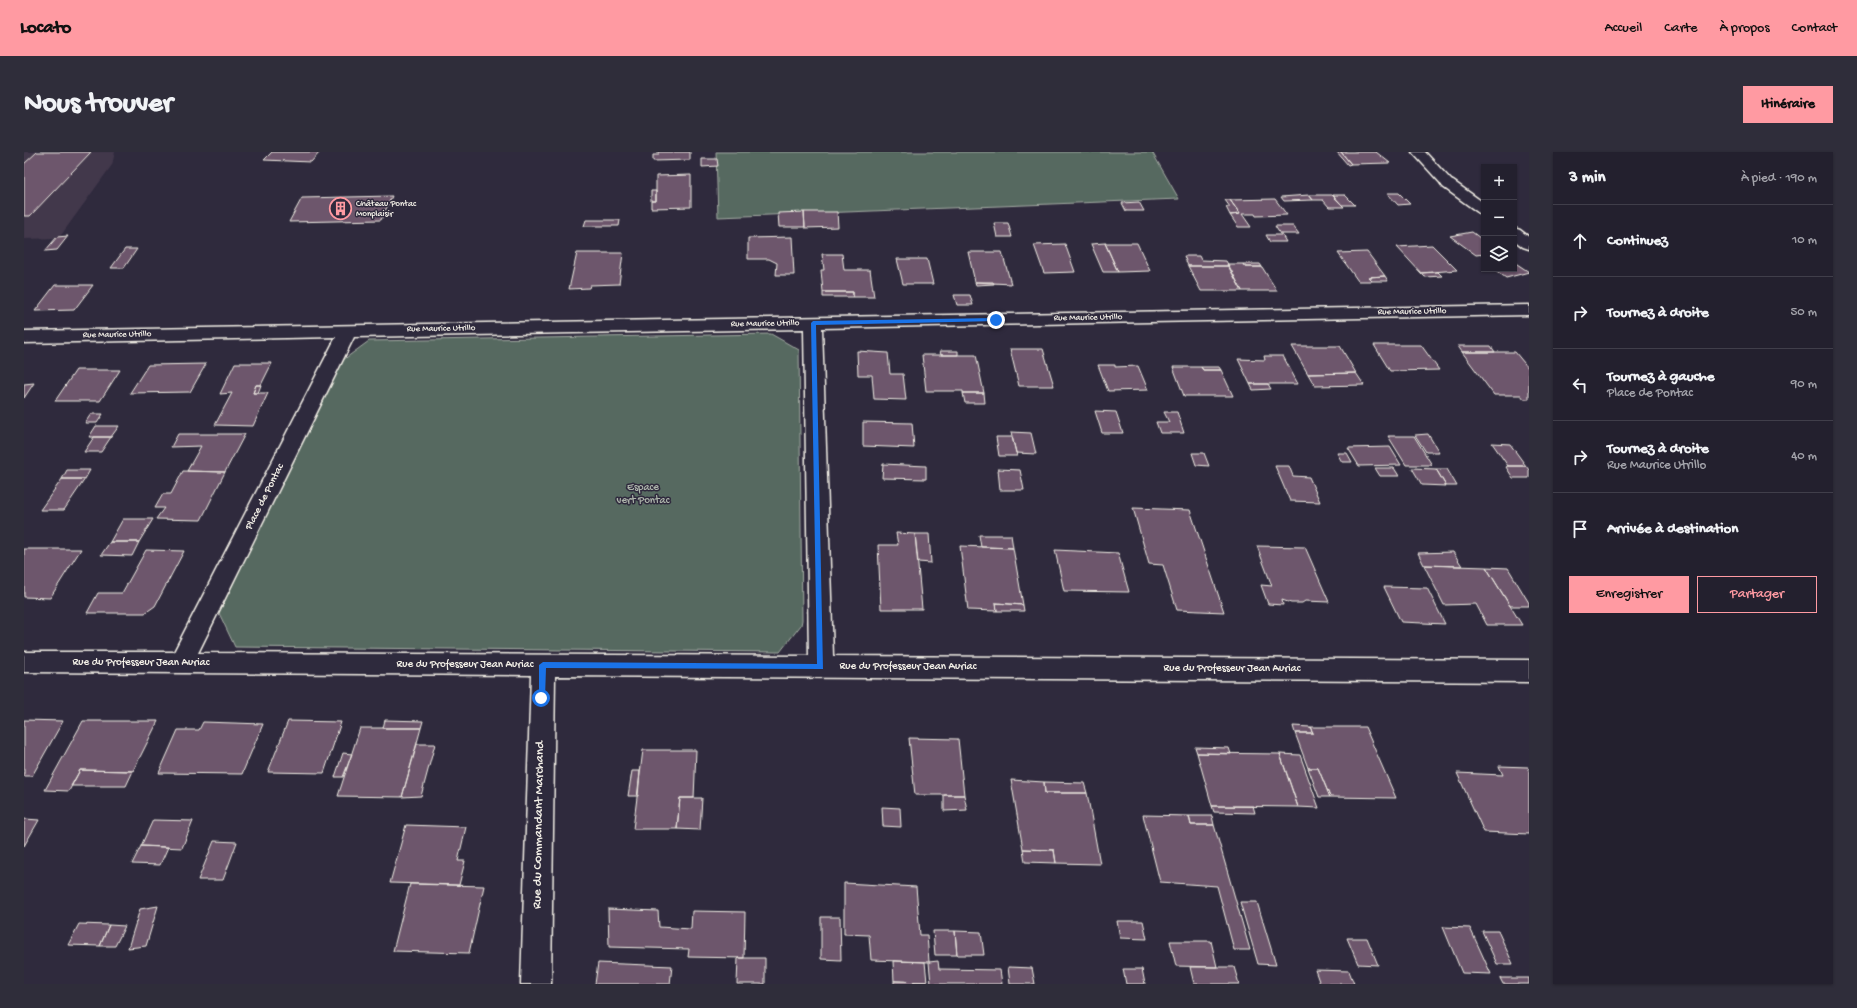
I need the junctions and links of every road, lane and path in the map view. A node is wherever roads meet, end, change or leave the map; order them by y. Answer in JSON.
{"nodes":[{"id":1,"x":1418,"y":152,"type":"edge"},
{"id":2,"x":1448,"y":184,"type":"joint"},
{"id":3,"x":1481,"y":208,"type":"edge"},
{"id":4,"x":1517,"y":235,"type":"edge"},
{"id":5,"x":1529,"y":244,"type":"edge"},
{"id":6,"x":1529,"y":310,"type":"edge"},
{"id":7,"x":813,"y":323,"type":"junction"},
{"id":8,"x":348,"y":331,"type":"junction"},
{"id":9,"x":24,"y":337,"type":"edge"},
{"id":10,"x":24,"y":662,"type":"edge"},
{"id":11,"x":181,"y":663,"type":"junction"},
{"id":12,"x":543,"y":665,"type":"junction"},
{"id":13,"x":821,"y":667,"type":"junction"},
{"id":14,"x":1529,"y":671,"type":"edge"},
{"id":15,"x":536,"y":984,"type":"edge"}],
"edges":[{"from":1,"to":2,"type":"lane"},
{"from":2,"to":3,"type":"street"},
{"from":4,"to":5,"type":"street"},
{"from":6,"to":7,"type":"street","name":"Rue Maurice Utrillo"},
{"from":7,"to":8,"type":"street","name":"Rue Maurice Utrillo"},
{"from":7,"to":13,"type":"street"},
{"from":8,"to":9,"type":"street","name":"Rue Maurice Utrillo"},
{"from":8,"to":11,"type":"street","name":"Place de Pontac"},
{"from":10,"to":11,"type":"street","name":"Rue du Professeur Jean Auriac"},
{"from":11,"to":12,"type":"street","name":"Rue du Professeur Jean Auriac"},
{"from":12,"to":13,"type":"street","name":"Rue du Professeur Jean Auriac"},
{"from":12,"to":15,"type":"street","name":"Rue du Commandant Marchand"},
{"from":13,"to":14,"type":"street","name":"Rue du Professeur Jean Auriac"}]}
